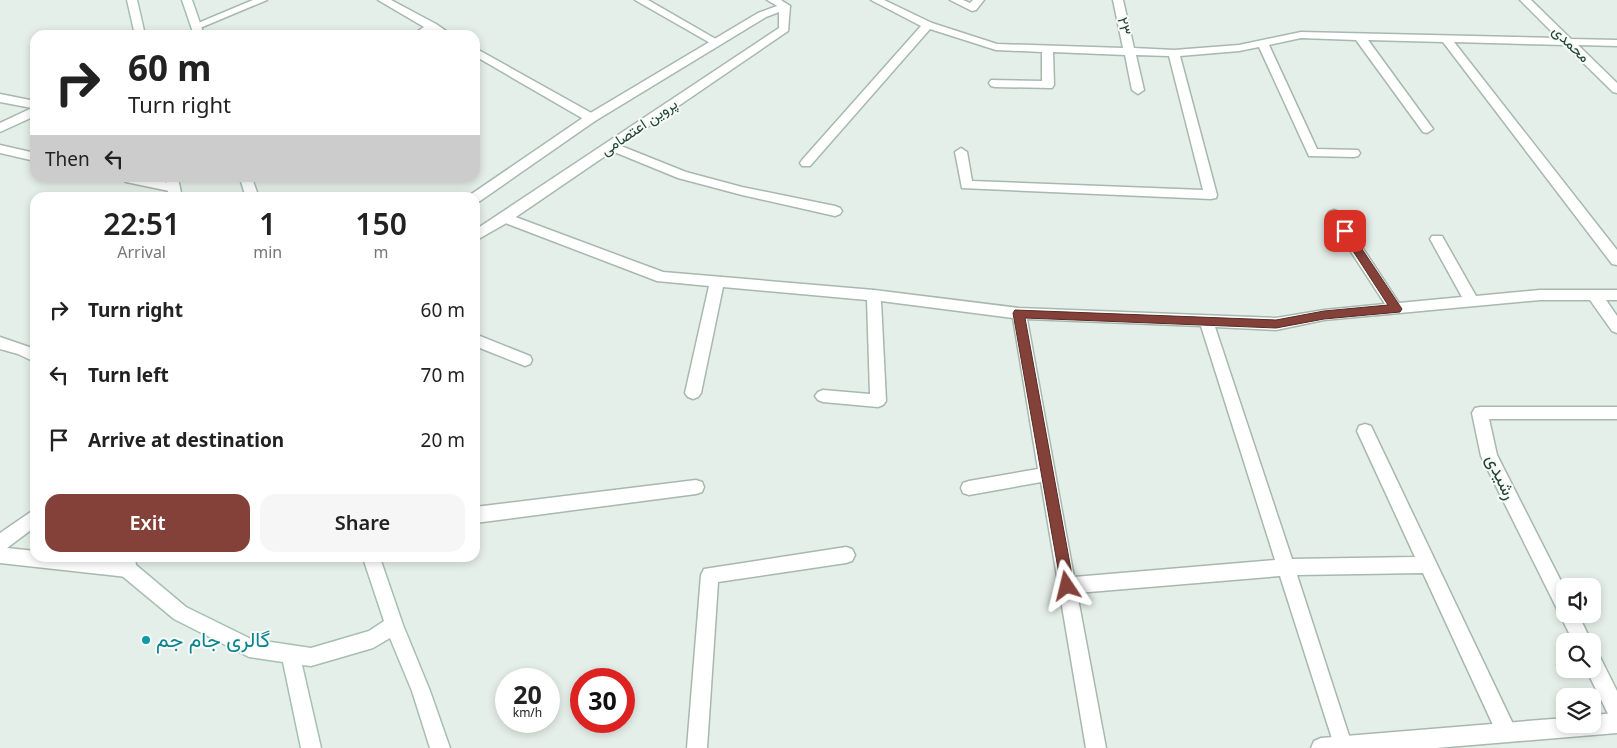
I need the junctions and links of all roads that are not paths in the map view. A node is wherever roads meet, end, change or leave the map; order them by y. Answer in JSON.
{"nodes":[{"id":1,"x":132,"y":0,"type":"edge"},
{"id":2,"x":187,"y":0,"type":"edge"},
{"id":3,"x":262,"y":0,"type":"edge"},
{"id":4,"x":383,"y":0,"type":"edge"},
{"id":5,"x":640,"y":0,"type":"edge"},
{"id":6,"x":772,"y":0,"type":"edge"},
{"id":7,"x":876,"y":0,"type":"edge"},
{"id":8,"x":955,"y":0,"type":"edge"},
{"id":9,"x":979,"y":0,"type":"edge"},
{"id":10,"x":1118,"y":0,"type":"edge"},
{"id":11,"x":1525,"y":0,"type":"edge"},
{"id":12,"x":790,"y":3,"type":"edge"},
{"id":13,"x":928,"y":25,"type":"junction"},
{"id":14,"x":432,"y":26,"type":"junction"},
{"id":15,"x":139,"y":30,"type":"edge"},
{"id":16,"x":197,"y":30,"type":"edge"},
{"id":17,"x":199,"y":30,"type":"edge"},
{"id":18,"x":425,"y":30,"type":"edge"},
{"id":19,"x":439,"y":30,"type":"edge"},
{"id":20,"x":1360,"y":37,"type":"junction"},
{"id":21,"x":1446,"y":39,"type":"junction"},
{"id":22,"x":716,"y":42,"type":"junction"},
{"id":23,"x":1568,"y":42,"type":"junction"},
{"id":24,"x":1262,"y":43,"type":"junction"},
{"id":25,"x":1617,"y":43,"type":"edge"},
{"id":26,"x":1047,"y":48,"type":"junction"},
{"id":27,"x":1130,"y":52,"type":"junction"},
{"id":28,"x":1174,"y":53,"type":"junction"},
{"id":29,"x":480,"y":54,"type":"edge"},
{"id":30,"x":995,"y":83,"type":"dead end"},
{"id":31,"x":1617,"y":88,"type":"edge"},
{"id":32,"x":1138,"y":90,"type":"dead end"},
{"id":33,"x":0,"y":98,"type":"edge"},
{"id":34,"x":30,"y":104,"type":"edge"},
{"id":35,"x":30,"y":113,"type":"edge"},
{"id":36,"x":591,"y":118,"type":"junction"},
{"id":37,"x":0,"y":128,"type":"edge"},
{"id":38,"x":1427,"y":129,"type":"dead end"},
{"id":39,"x":612,"y":146,"type":"junction"},
{"id":40,"x":0,"y":149,"type":"edge"},
{"id":41,"x":961,"y":152,"type":"dead end"},
{"id":42,"x":1354,"y":153,"type":"dead end"},
{"id":43,"x":30,"y":156,"type":"edge"},
{"id":44,"x":806,"y":163,"type":"dead end"},
{"id":45,"x":145,"y":182,"type":"edge"},
{"id":46,"x":174,"y":188,"type":"edge"},
{"id":47,"x":480,"y":195,"type":"edge"},
{"id":48,"x":835,"y":211,"type":"dead end"},
{"id":49,"x":1334,"y":215,"type":"dead end"},
{"id":50,"x":505,"y":218,"type":"junction"},
{"id":51,"x":480,"y":233,"type":"edge"},
{"id":52,"x":1437,"y":239,"type":"dead end"},
{"id":53,"x":1617,"y":260,"type":"edge"},
{"id":54,"x":717,"y":281,"type":"junction"},
{"id":55,"x":874,"y":295,"type":"junction"},
{"id":56,"x":1594,"y":295,"type":"junction"},
{"id":57,"x":1617,"y":295,"type":"edge"},
{"id":58,"x":1472,"y":302,"type":"junction"},
{"id":59,"x":1396,"y":309,"type":"junction"},
{"id":60,"x":1019,"y":313,"type":"junction"},
{"id":61,"x":1206,"y":321,"type":"junction"},
{"id":62,"x":1617,"y":327,"type":"edge"},
{"id":63,"x":480,"y":342,"type":"edge"},
{"id":64,"x":0,"y":343,"type":"edge"},
{"id":65,"x":30,"y":353,"type":"edge"},
{"id":66,"x":525,"y":360,"type":"dead end"},
{"id":67,"x":693,"y":393,"type":"dead end"},
{"id":68,"x":823,"y":396,"type":"dead end"},
{"id":69,"x":1617,"y":413,"type":"edge"},
{"id":70,"x":1365,"y":431,"type":"dead end"},
{"id":71,"x":1048,"y":474,"type":"junction"},
{"id":72,"x":696,"y":487,"type":"dead end"},
{"id":73,"x":969,"y":488,"type":"dead end"},
{"id":74,"x":480,"y":514,"type":"edge"},
{"id":75,"x":30,"y":520,"type":"edge"},
{"id":76,"x":0,"y":543,"type":"edge"},
{"id":77,"x":0,"y":555,"type":"edge"},
{"id":78,"x":846,"y":556,"type":"dead end"},
{"id":79,"x":30,"y":557,"type":"edge"},
{"id":80,"x":111,"y":562,"type":"edge"},
{"id":81,"x":373,"y":562,"type":"edge"},
{"id":82,"x":127,"y":563,"type":"edge"},
{"id":83,"x":1428,"y":565,"type":"junction"},
{"id":84,"x":1285,"y":567,"type":"junction"},
{"id":85,"x":1067,"y":586,"type":"junction"},
{"id":86,"x":1556,"y":588,"type":"edge"},
{"id":87,"x":394,"y":625,"type":"junction"},
{"id":88,"x":290,"y":654,"type":"junction"},
{"id":89,"x":1600,"y":678,"type":"edge"},
{"id":90,"x":1617,"y":711,"type":"edge"},
{"id":91,"x":1617,"y":723,"type":"edge"},
{"id":92,"x":1506,"y":731,"type":"junction"},
{"id":93,"x":1344,"y":746,"type":"junction"},
{"id":94,"x":311,"y":748,"type":"edge"},
{"id":95,"x":440,"y":748,"type":"edge"},
{"id":96,"x":697,"y":748,"type":"edge"},
{"id":97,"x":1096,"y":748,"type":"edge"},
{"id":98,"x":1321,"y":748,"type":"edge"}],
"edges":[{"from":1,"to":15,"type":"street"},
{"from":2,"to":16,"type":"street"},
{"from":3,"to":17,"type":"street"},
{"from":4,"to":14,"type":"street"},
{"from":5,"to":22,"type":"street"},
{"from":6,"to":12,"type":"street"},
{"from":7,"to":13,"type":"street"},
{"from":8,"to":9,"type":"street"},
{"from":10,"to":27,"type":"street","name":"۲۳"},
{"from":11,"to":23,"type":"street","name":"محمدی"},
{"from":12,"to":22,"type":"street","name":"پروین اعتصامی"},
{"from":12,"to":39,"type":"street","name":"پروین اعتصامی"},
{"from":13,"to":26,"type":"street"},
{"from":13,"to":44,"type":"street"},
{"from":14,"to":18,"type":"street"},
{"from":14,"to":19,"type":"street"},
{"from":20,"to":21,"type":"street"},
{"from":20,"to":24,"type":"street"},
{"from":20,"to":38,"type":"street"},
{"from":21,"to":23,"type":"street"},
{"from":21,"to":53,"type":"street"},
{"from":22,"to":36,"type":"street","name":"پروین اعتصامی"},
{"from":23,"to":25,"type":"street"},
{"from":23,"to":31,"type":"street","name":"محمدی"},
{"from":24,"to":28,"type":"street"},
{"from":24,"to":42,"type":"street"},
{"from":26,"to":27,"type":"street"},
{"from":26,"to":30,"type":"street"},
{"from":27,"to":28,"type":"street"},
{"from":27,"to":32,"type":"street","name":"۲۳"},
{"from":28,"to":41,"type":"street"},
{"from":29,"to":36,"type":"street"},
{"from":33,"to":34,"type":"street"},
{"from":35,"to":37,"type":"street"},
{"from":36,"to":47,"type":"street","name":"پروین اعتصامی"},
{"from":39,"to":48,"type":"street"},
{"from":39,"to":50,"type":"street","name":"پروین اعتصامی"},
{"from":40,"to":43,"type":"street"},
{"from":45,"to":46,"type":"street"},
{"from":49,"to":59,"type":"street"},
{"from":50,"to":51,"type":"street","name":"پروین اعتصامی"},
{"from":50,"to":54,"type":"street"},
{"from":52,"to":58,"type":"street"},
{"from":54,"to":55,"type":"street"},
{"from":54,"to":67,"type":"street"},
{"from":55,"to":60,"type":"street"},
{"from":55,"to":68,"type":"street"},
{"from":56,"to":57,"type":"street"},
{"from":56,"to":58,"type":"street"},
{"from":56,"to":62,"type":"street"},
{"from":58,"to":59,"type":"street"},
{"from":59,"to":61,"type":"street"},
{"from":60,"to":61,"type":"street"},
{"from":60,"to":71,"type":"street"},
{"from":61,"to":84,"type":"street"},
{"from":63,"to":66,"type":"street"},
{"from":64,"to":65,"type":"street"},
{"from":69,"to":86,"type":"street","name":"رشیدی"},
{"from":70,"to":83,"type":"street"},
{"from":71,"to":73,"type":"street"},
{"from":71,"to":85,"type":"street"},
{"from":72,"to":74,"type":"street"},
{"from":75,"to":76,"type":"street"},
{"from":77,"to":79,"type":"street"},
{"from":78,"to":96,"type":"street"},
{"from":80,"to":82,"type":"street"},
{"from":81,"to":87,"type":"street"},
{"from":82,"to":88,"type":"street"},
{"from":83,"to":84,"type":"street"},
{"from":83,"to":92,"type":"street"},
{"from":84,"to":85,"type":"street"},
{"from":84,"to":93,"type":"street"},
{"from":85,"to":97,"type":"street"},
{"from":87,"to":88,"type":"street"},
{"from":87,"to":95,"type":"street"},
{"from":88,"to":94,"type":"street"},
{"from":89,"to":90,"type":"street"},
{"from":91,"to":92,"type":"street"},
{"from":92,"to":93,"type":"street"},
{"from":93,"to":98,"type":"street"}]}
